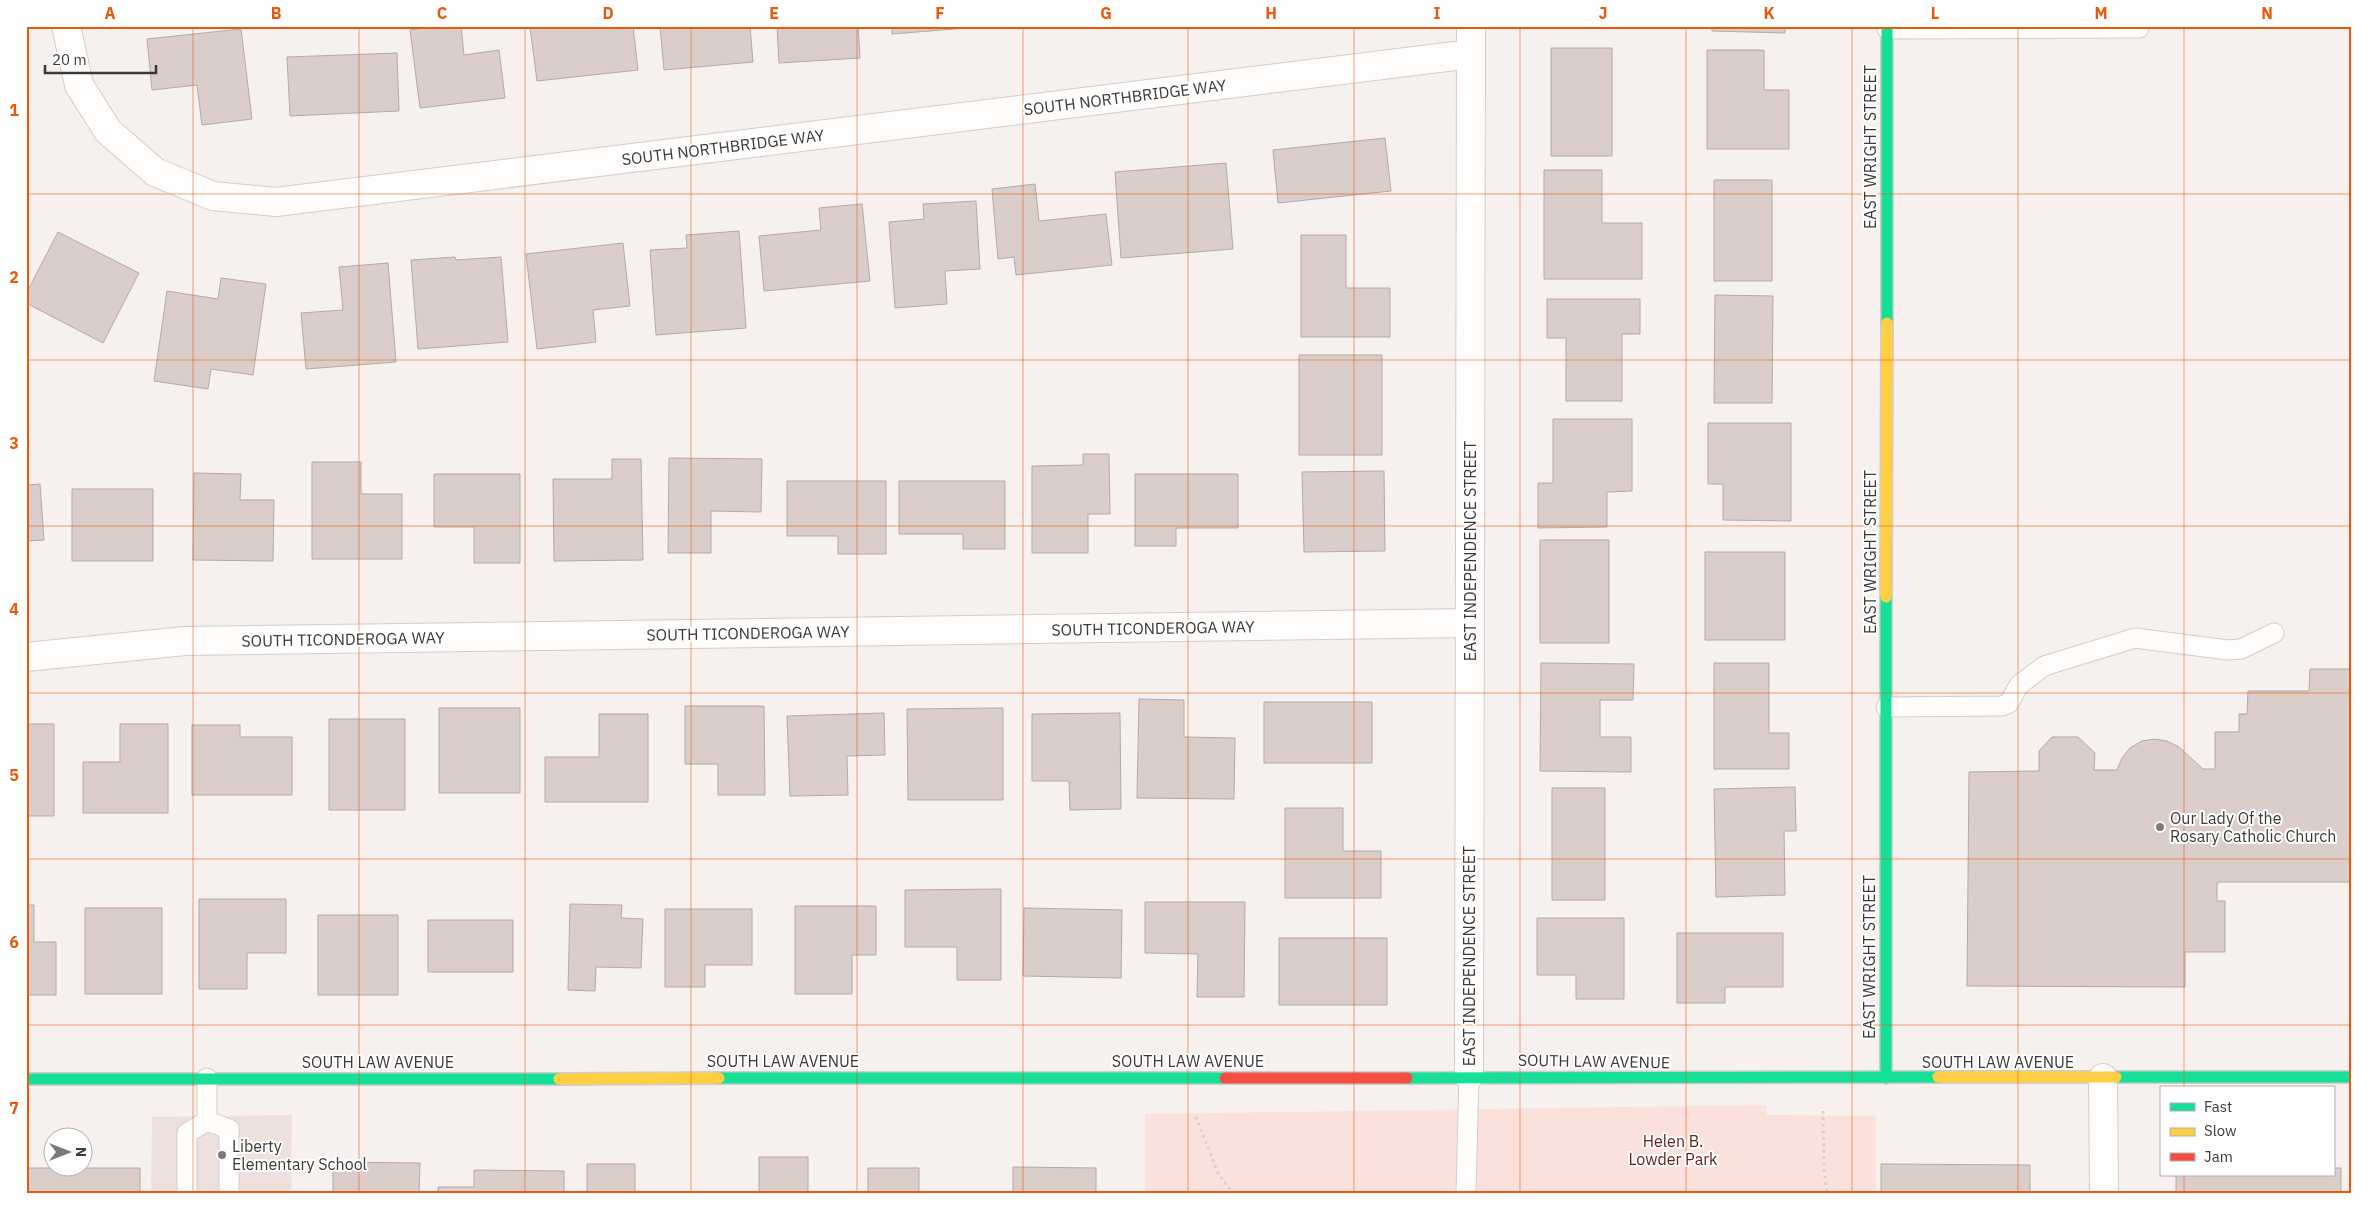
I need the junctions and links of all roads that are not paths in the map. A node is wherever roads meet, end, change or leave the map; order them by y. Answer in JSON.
{"nodes":[{"id":1,"x":66,"y":26,"type":"edge"},
{"id":2,"x":1471,"y":26,"type":"edge"},
{"id":3,"x":1887,"y":28,"type":"edge"},
{"id":4,"x":2139,"y":28,"type":"dead end"},
{"id":5,"x":1471,"y":54,"type":"junction"},
{"id":6,"x":1470,"y":623,"type":"junction"},
{"id":7,"x":2274,"y":633,"type":"dead end"},
{"id":8,"x":26,"y":657,"type":"edge"},
{"id":9,"x":1886,"y":707,"type":"junction"},
{"id":10,"x":1469,"y":1076,"type":"junction"},
{"id":11,"x":2351,"y":1077,"type":"edge"},
{"id":12,"x":26,"y":1078,"type":"edge"},
{"id":13,"x":207,"y":1078,"type":"junction"},
{"id":14,"x":1886,"y":1078,"type":"junction"},
{"id":15,"x":2104,"y":1078,"type":"junction"},
{"id":16,"x":207,"y":1121,"type":"junction"},
{"id":17,"x":187,"y":1193,"type":"edge"},
{"id":18,"x":229,"y":1193,"type":"edge"},
{"id":19,"x":1466,"y":1193,"type":"edge"},
{"id":20,"x":2104,"y":1193,"type":"edge"}],
"edges":[{"from":1,"to":5,"type":"street","name":"SOUTH NORTHBRIDGE WAY"},
{"from":2,"to":5,"type":"street","name":"EAST INDEPENDENCE STREET"},
{"from":3,"to":4,"type":"lane"},
{"from":3,"to":9,"type":"street","name":"EAST WRIGHT STREET"},
{"from":5,"to":6,"type":"street","name":"EAST INDEPENDENCE STREET"},
{"from":6,"to":8,"type":"street","name":"SOUTH TICONDEROGA WAY"},
{"from":6,"to":10,"type":"street","name":"EAST INDEPENDENCE STREET"},
{"from":7,"to":9,"type":"lane"},
{"from":9,"to":14,"type":"street","name":"EAST WRIGHT STREET"},
{"from":10,"to":13,"type":"street","name":"SOUTH LAW AVENUE"},
{"from":10,"to":14,"type":"street","name":"SOUTH LAW AVENUE"},
{"from":10,"to":19,"type":"lane"},
{"from":11,"to":15,"type":"street","name":"SOUTH LAW AVENUE"},
{"from":12,"to":13,"type":"street","name":"SOUTH LAW AVENUE"},
{"from":13,"to":16,"type":"lane"},
{"from":14,"to":15,"type":"street","name":"SOUTH LAW AVENUE"},
{"from":15,"to":20,"type":"street"},
{"from":16,"to":17,"type":"lane"},
{"from":16,"to":18,"type":"lane"}]}
